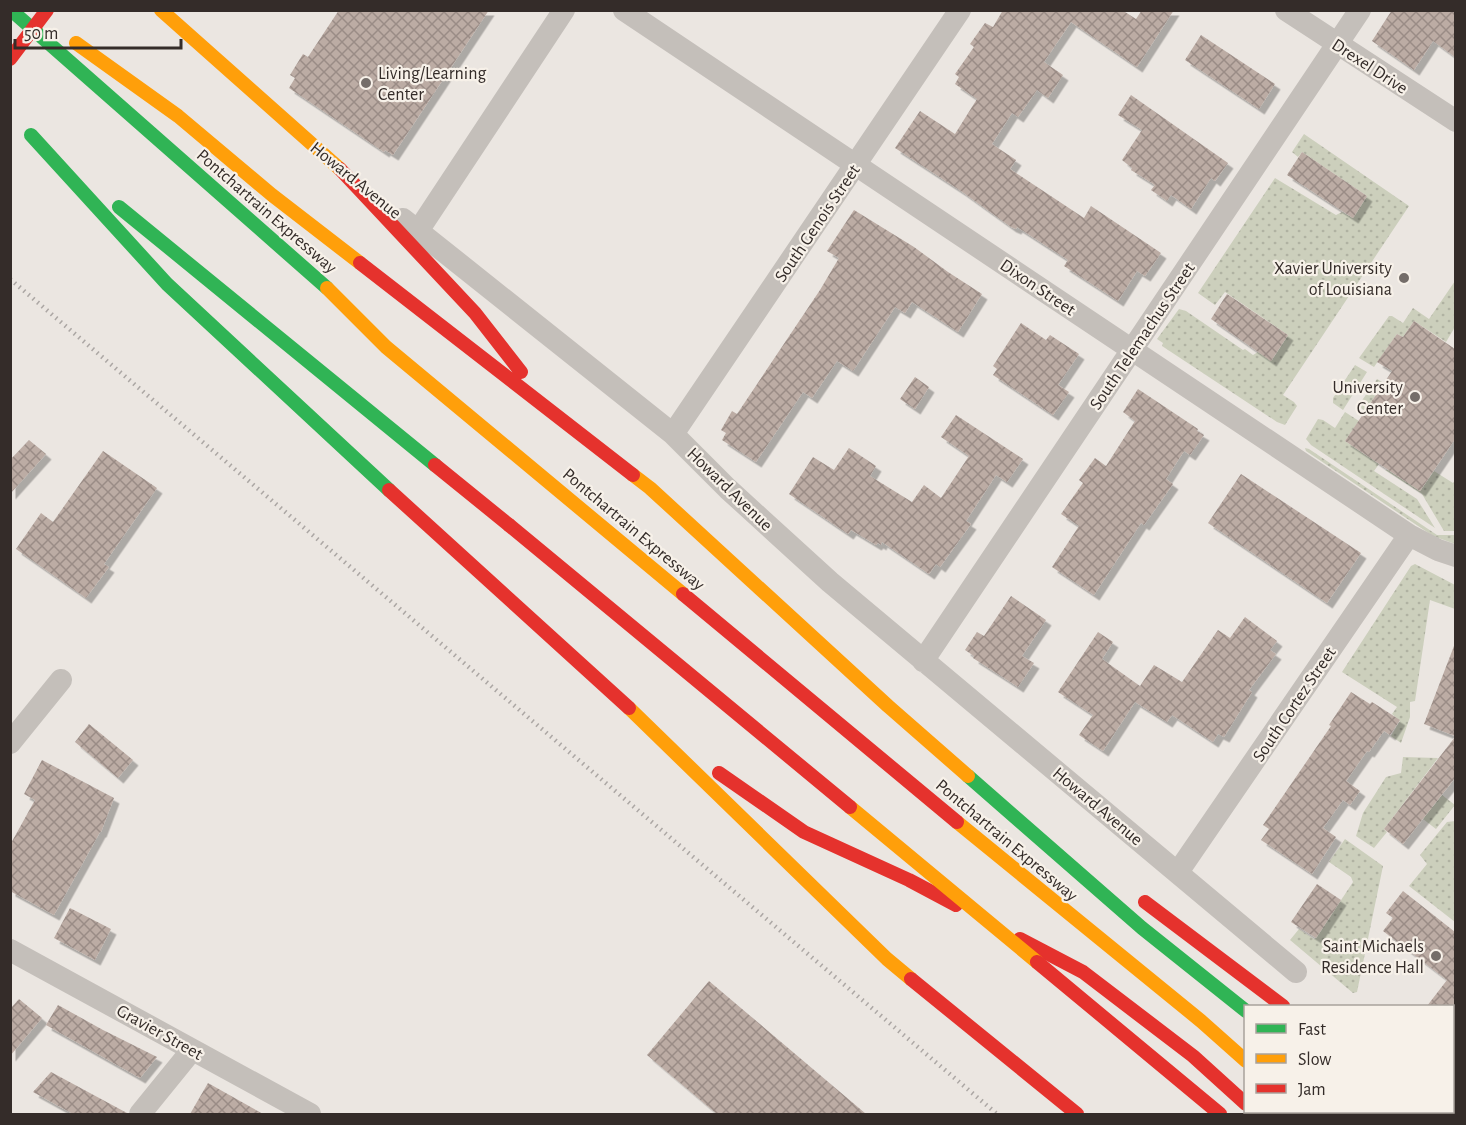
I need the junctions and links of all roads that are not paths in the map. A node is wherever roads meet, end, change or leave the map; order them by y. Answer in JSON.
{"nodes":[{"id":1,"x":11,"y":10,"type":"edge"},
{"id":2,"x":31,"y":10,"type":"edge"},
{"id":3,"x":161,"y":10,"type":"edge"},
{"id":4,"x":564,"y":10,"type":"edge"},
{"id":5,"x":624,"y":10,"type":"edge"},
{"id":6,"x":960,"y":10,"type":"edge"},
{"id":7,"x":1286,"y":10,"type":"edge"},
{"id":8,"x":1360,"y":10,"type":"edge"},
{"id":9,"x":48,"y":17,"type":"edge"},
{"id":10,"x":68,"y":37,"type":"dead end"},
{"id":11,"x":1336,"y":45,"type":"junction"},
{"id":12,"x":10,"y":59,"type":"edge"},
{"id":13,"x":1455,"y":121,"type":"edge"},
{"id":14,"x":17,"y":124,"type":"dead end"},
{"id":15,"x":31,"y":135,"type":"junction"},
{"id":16,"x":856,"y":165,"type":"junction"},
{"id":17,"x":340,"y":169,"type":"junction"},
{"id":18,"x":418,"y":231,"type":"junction"},
{"id":19,"x":1132,"y":350,"type":"junction"},
{"id":20,"x":552,"y":411,"type":"junction"},
{"id":21,"x":673,"y":434,"type":"junction"},
{"id":22,"x":1410,"y":535,"type":"junction"},
{"id":23,"x":1455,"y":556,"type":"edge"},
{"id":24,"x":923,"y":661,"type":"junction"},
{"id":25,"x":61,"y":680,"type":"dead end"},
{"id":26,"x":648,"y":724,"type":"junction"},
{"id":27,"x":10,"y":743,"type":"edge"},
{"id":28,"x":1048,"y":844,"type":"junction"},
{"id":29,"x":1178,"y":872,"type":"junction"},
{"id":30,"x":1105,"y":878,"type":"dead end"},
{"id":31,"x":1133,"y":895,"type":"dead end"},
{"id":32,"x":10,"y":950,"type":"edge"},
{"id":33,"x":1296,"y":972,"type":"dead end"},
{"id":34,"x":1282,"y":1005,"type":"edge"},
{"id":35,"x":1244,"y":1010,"type":"edge"},
{"id":36,"x":192,"y":1050,"type":"junction"},
{"id":37,"x":1244,"y":1060,"type":"edge"},
{"id":38,"x":1244,"y":1103,"type":"edge"},
{"id":39,"x":141,"y":1114,"type":"edge"},
{"id":40,"x":310,"y":1114,"type":"edge"},
{"id":41,"x":1077,"y":1114,"type":"edge"},
{"id":42,"x":1220,"y":1114,"type":"edge"}],
"edges":[{"from":1,"to":37,"type":"main road","name":"Pontchartrain Expressway"},
{"from":2,"to":9,"type":"main road"},
{"from":3,"to":17,"type":"main road","name":"Howard Avenue"},
{"from":4,"to":18,"type":"street"},
{"from":5,"to":16,"type":"street","name":"Dixon Street"},
{"from":6,"to":16,"type":"street","name":"South Genois Street"},
{"from":7,"to":11,"type":"street","name":"Drexel Drive"},
{"from":8,"to":11,"type":"street","name":"South Telemachus Street"},
{"from":9,"to":12,"type":"main road","bridge":true},
{"from":10,"to":20,"type":"main road"},
{"from":11,"to":13,"type":"street","name":"Drexel Drive"},
{"from":11,"to":19,"type":"street","name":"South Telemachus Street"},
{"from":14,"to":15,"type":"main road"},
{"from":15,"to":26,"type":"main road"},
{"from":15,"to":42,"type":"main road","bridge":true},
{"from":16,"to":19,"type":"street","name":"Dixon Street"},
{"from":16,"to":21,"type":"street","name":"South Genois Street"},
{"from":17,"to":18,"type":"street","name":"Howard Avenue"},
{"from":17,"to":20,"type":"main road"},
{"from":18,"to":21,"type":"street","name":"Howard Avenue"},
{"from":19,"to":22,"type":"street","name":"Dixon Street"},
{"from":19,"to":24,"type":"street","name":"South Telemachus Street"},
{"from":20,"to":28,"type":"main road"},
{"from":21,"to":24,"type":"street","name":"Howard Avenue"},
{"from":22,"to":23,"type":"street","name":"Dixon Street"},
{"from":22,"to":29,"type":"street","name":"South Cortez Street"},
{"from":24,"to":29,"type":"street","name":"Howard Avenue"},
{"from":25,"to":27,"type":"street"},
{"from":26,"to":38,"type":"main road"},
{"from":26,"to":41,"type":"main road"},
{"from":28,"to":30,"type":"main road"},
{"from":28,"to":35,"type":"main road"},
{"from":29,"to":33,"type":"street","name":"Howard Avenue"},
{"from":31,"to":34,"type":"main road"},
{"from":32,"to":36,"type":"street","name":"Gravier Street"},
{"from":36,"to":39,"type":"street"},
{"from":36,"to":40,"type":"street","name":"Gravier Street"}]}
